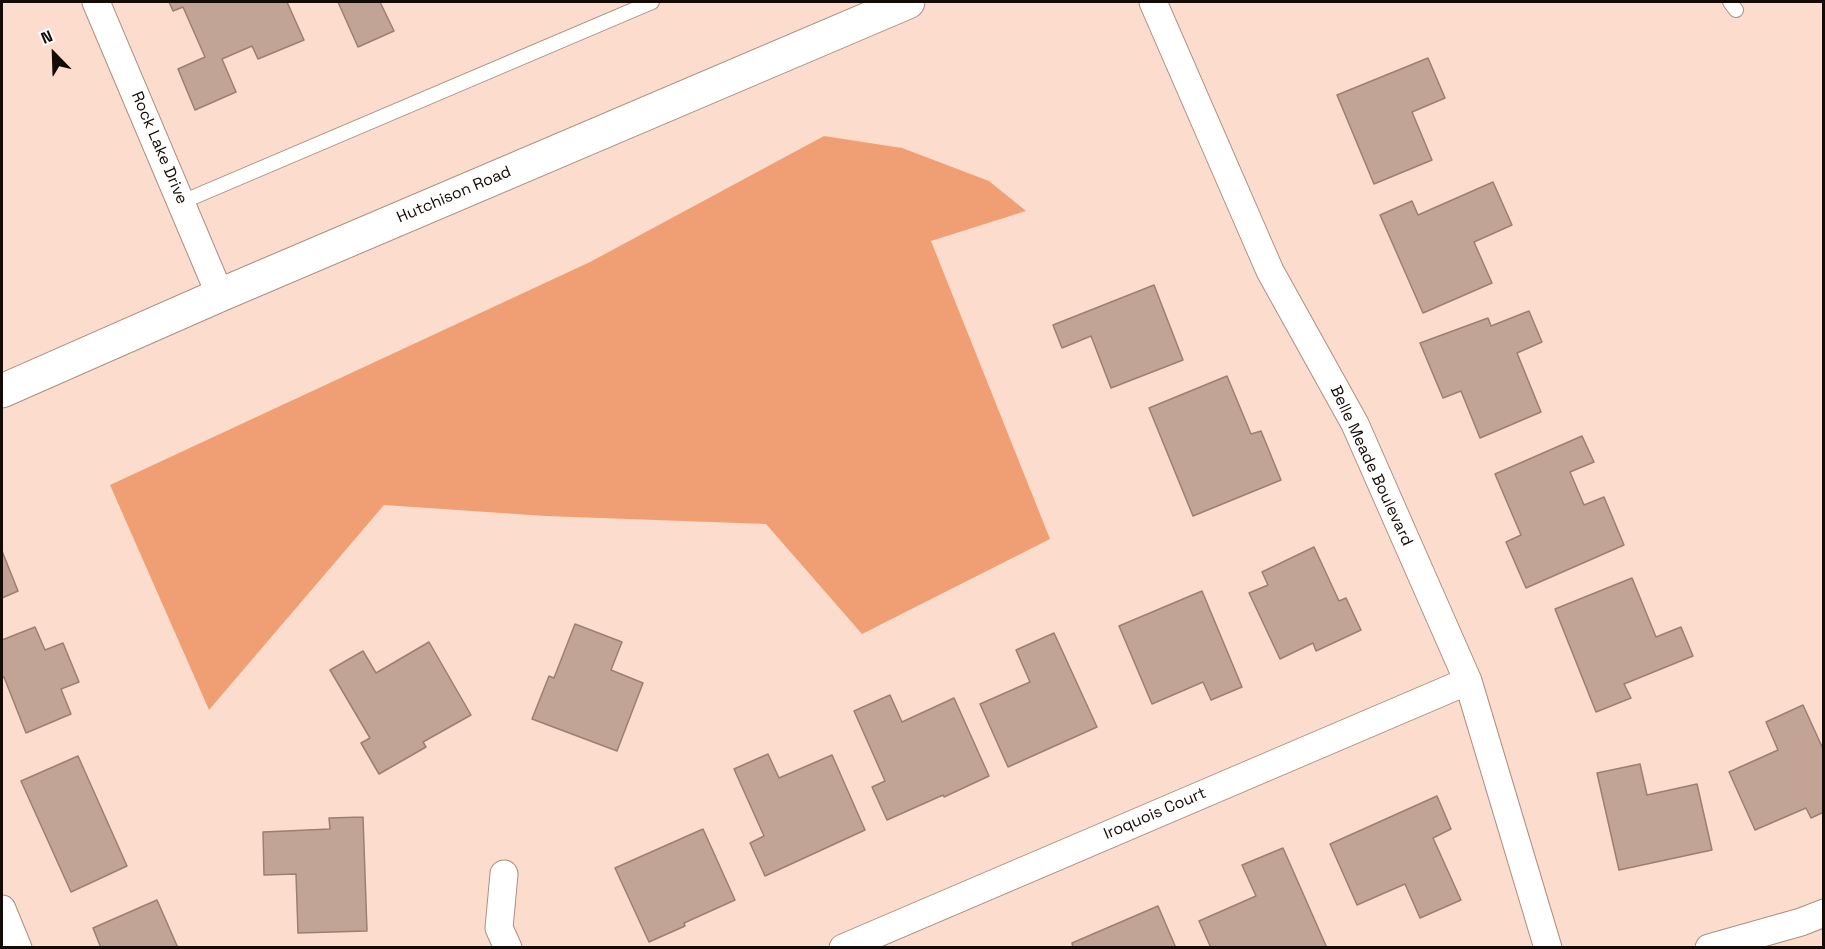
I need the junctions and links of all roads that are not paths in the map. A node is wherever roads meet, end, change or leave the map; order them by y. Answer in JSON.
{"nodes":[{"id":1,"x":96,"y":2,"type":"edge"},
{"id":2,"x":652,"y":2,"type":"edge"},
{"id":3,"x":908,"y":2,"type":"edge"},
{"id":4,"x":1153,"y":2,"type":"edge"},
{"id":5,"x":182,"y":202,"type":"junction"},
{"id":6,"x":220,"y":295,"type":"junction"},
{"id":7,"x":2,"y":391,"type":"edge"},
{"id":8,"x":1468,"y":681,"type":"junction"},
{"id":9,"x":504,"y":874,"type":"dead end"},
{"id":10,"x":2,"y":909,"type":"edge"},
{"id":11,"x":1824,"y":913,"type":"edge"},
{"id":12,"x":18,"y":948,"type":"edge"},
{"id":13,"x":508,"y":948,"type":"edge"},
{"id":14,"x":843,"y":948,"type":"edge"},
{"id":15,"x":1548,"y":948,"type":"edge"},
{"id":16,"x":1709,"y":948,"type":"edge"}],
"edges":[{"from":1,"to":5,"type":"street","name":"Rock Lake Drive"},
{"from":2,"to":5,"type":"lane"},
{"from":3,"to":6,"type":"street","name":"Hutchison Road"},
{"from":4,"to":8,"type":"street","name":"Belle Meade Boulevard"},
{"from":5,"to":6,"type":"street","name":"Rock Lake Drive"},
{"from":6,"to":7,"type":"street","name":"Hutchison Road"},
{"from":8,"to":14,"type":"street","name":"Iroquois Court"},
{"from":8,"to":15,"type":"street","name":"Belle Meade Boulevard"},
{"from":9,"to":13,"type":"street"},
{"from":10,"to":12,"type":"street"},
{"from":11,"to":16,"type":"street"}]}
